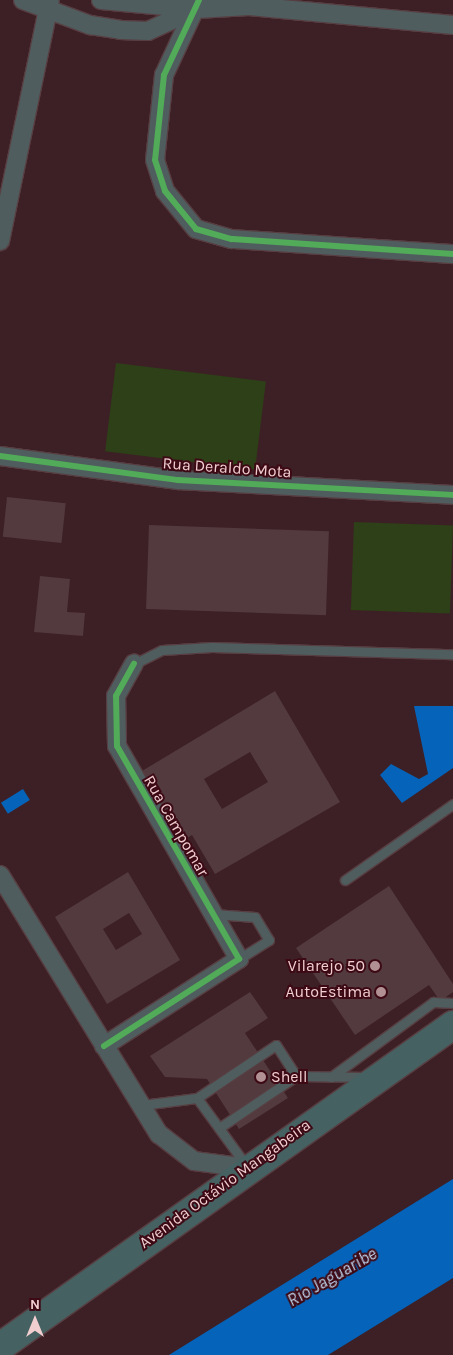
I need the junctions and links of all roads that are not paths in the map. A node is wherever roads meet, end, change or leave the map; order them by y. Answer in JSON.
{"nodes":[{"id":1,"x":23,"y":0,"type":"edge"},
{"id":2,"x":101,"y":0,"type":"edge"},
{"id":3,"x":49,"y":5,"type":"edge"},
{"id":4,"x":198,"y":5,"type":"edge"},
{"id":5,"x":453,"y":25,"type":"edge"},
{"id":6,"x":0,"y":241,"type":"edge"},
{"id":7,"x":453,"y":254,"type":"edge"},
{"id":8,"x":0,"y":456,"type":"edge"},
{"id":9,"x":453,"y":495,"type":"edge"},
{"id":10,"x":453,"y":654,"type":"edge"},
{"id":11,"x":134,"y":664,"type":"joint"},
{"id":12,"x":453,"y":804,"type":"edge"},
{"id":13,"x":0,"y":875,"type":"edge"},
{"id":14,"x":345,"y":880,"type":"dead end"},
{"id":15,"x":211,"y":914,"type":"junction"},
{"id":16,"x":239,"y":959,"type":"junction"},
{"id":17,"x":453,"y":1003,"type":"edge"},
{"id":18,"x":453,"y":1025,"type":"edge"},
{"id":19,"x":104,"y":1046,"type":"junction"},
{"id":20,"x":296,"y":1076,"type":"junction"},
{"id":21,"x":375,"y":1076,"type":"junction"},
{"id":22,"x":331,"y":1077,"type":"junction"},
{"id":23,"x":197,"y":1098,"type":"junction"},
{"id":24,"x":142,"y":1105,"type":"junction"},
{"id":25,"x":219,"y":1128,"type":"junction"},
{"id":26,"x":248,"y":1168,"type":"junction"},
{"id":27,"x":0,"y":1347,"type":"edge"}],
"edges":[{"from":1,"to":3,"type":"street"},
{"from":2,"to":4,"type":"street"},
{"from":3,"to":4,"type":"street"},
{"from":3,"to":6,"type":"street"},
{"from":4,"to":5,"type":"street"},
{"from":4,"to":7,"type":"street"},
{"from":8,"to":9,"type":"street","name":"Rua Deraldo Mota"},
{"from":10,"to":11,"type":"lane","name":"Rua Campomar"},
{"from":11,"to":15,"type":"street","name":"Rua Campomar"},
{"from":12,"to":14,"type":"lane"},
{"from":13,"to":19,"type":"street"},
{"from":15,"to":16,"type":"street","name":"Rua Campomar"},
{"from":15,"to":16,"type":"lane"},
{"from":16,"to":19,"type":"street"},
{"from":17,"to":22,"type":"lane"},
{"from":18,"to":21,"type":"main road","name":"Avenida Octávio Mangabeira"},
{"from":19,"to":24,"type":"street"},
{"from":20,"to":22,"type":"lane"},
{"from":20,"to":23,"type":"lane"},
{"from":20,"to":25,"type":"lane"},
{"from":21,"to":22,"type":"lane"},
{"from":21,"to":26,"type":"main road","name":"Avenida Octávio Mangabeira"},
{"from":23,"to":24,"type":"lane"},
{"from":23,"to":25,"type":"lane"},
{"from":24,"to":26,"type":"street"},
{"from":25,"to":26,"type":"lane"},
{"from":26,"to":27,"type":"main road","name":"Avenida Octávio Mangabeira"}]}
